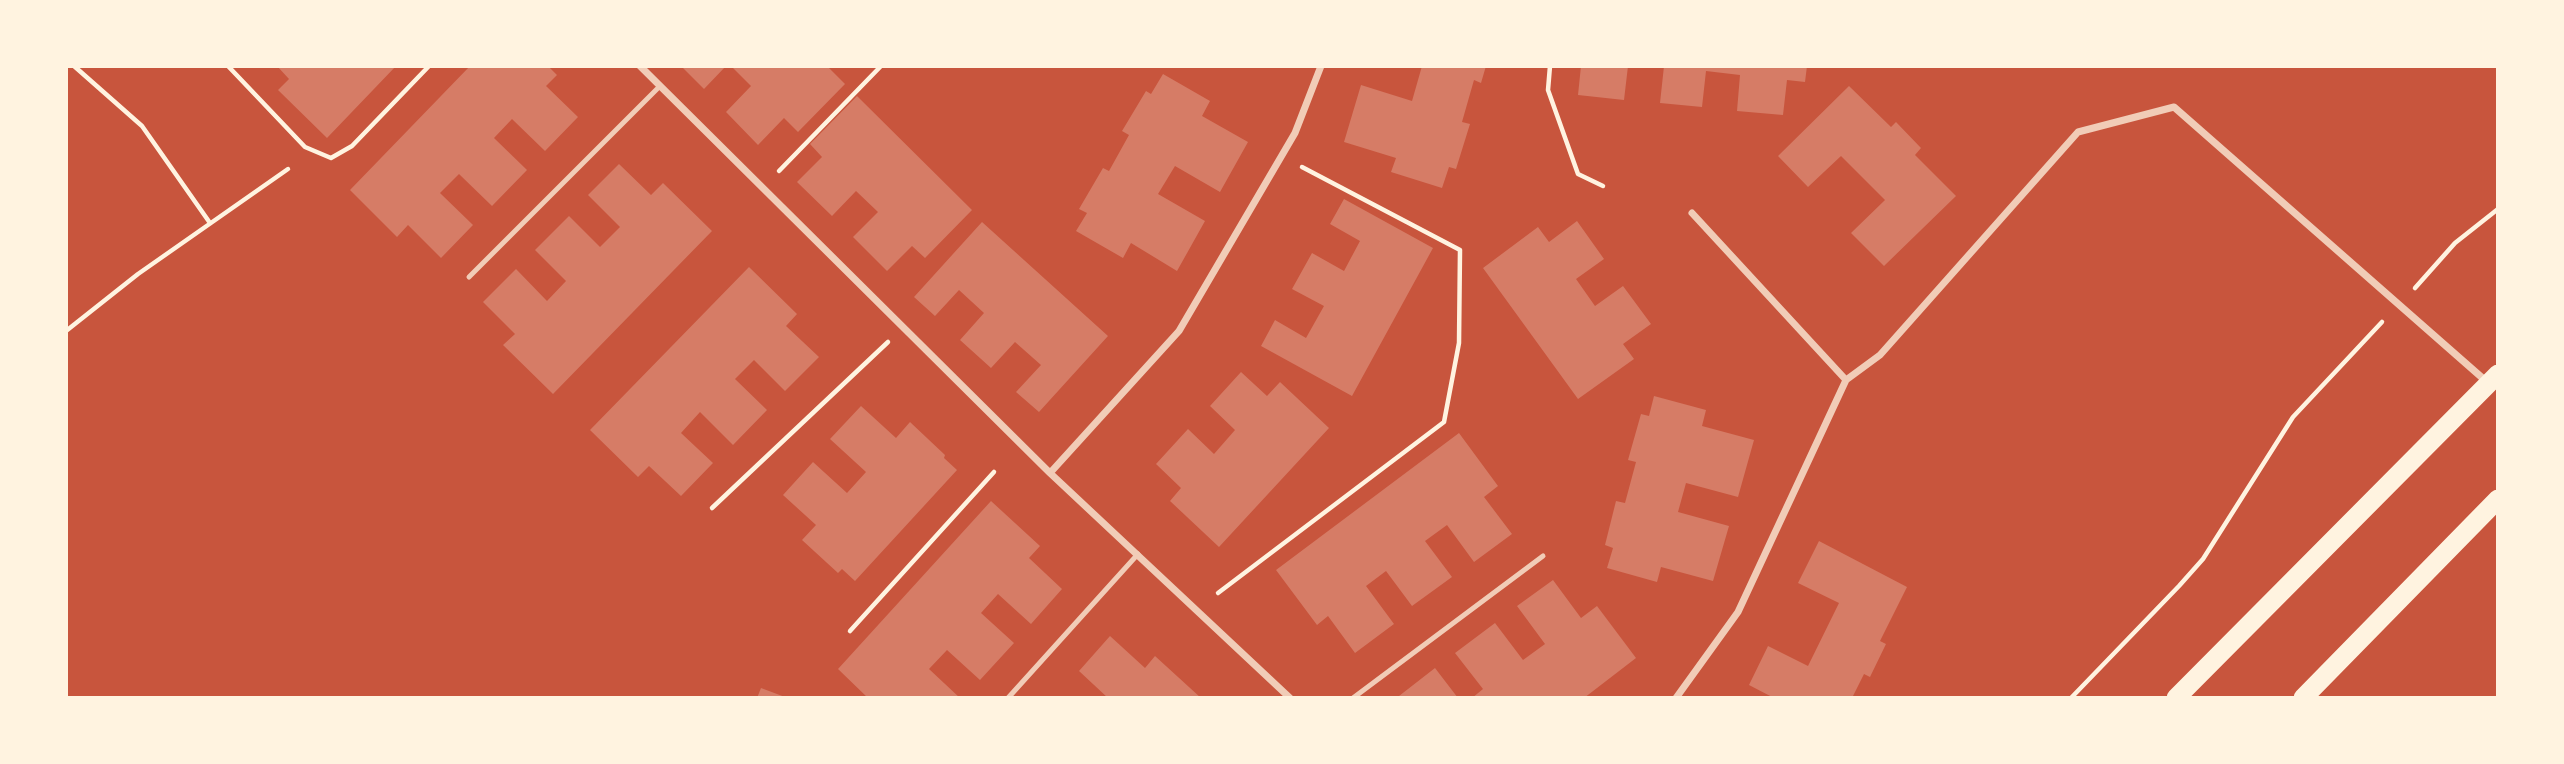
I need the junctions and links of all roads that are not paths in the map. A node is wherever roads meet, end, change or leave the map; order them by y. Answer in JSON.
{"nodes":[{"id":1,"x":640,"y":66,"type":"edge"},
{"id":2,"x":1321,"y":66,"type":"edge"},
{"id":3,"x":660,"y":86,"type":"junction"},
{"id":4,"x":1692,"y":213,"type":"dead end"},
{"id":5,"x":469,"y":276,"type":"dead end"},
{"id":6,"x":2493,"y":378,"type":"edge"},
{"id":7,"x":1846,"y":380,"type":"junction"},
{"id":8,"x":1050,"y":473,"type":"junction"},
{"id":9,"x":2497,"y":499,"type":"edge"},
{"id":10,"x":1138,"y":554,"type":"junction"},
{"id":11,"x":1543,"y":556,"type":"dead end"},
{"id":12,"x":1008,"y":698,"type":"edge"},
{"id":13,"x":1290,"y":698,"type":"edge"},
{"id":14,"x":1353,"y":698,"type":"edge"},
{"id":15,"x":1676,"y":698,"type":"edge"},
{"id":16,"x":2176,"y":698,"type":"edge"},
{"id":17,"x":2303,"y":698,"type":"edge"}],
"edges":[{"from":1,"to":3,"type":"street"},
{"from":2,"to":8,"type":"street"},
{"from":3,"to":5,"type":"lane"},
{"from":3,"to":8,"type":"street"},
{"from":4,"to":7,"type":"street"},
{"from":6,"to":7,"type":"street"},
{"from":6,"to":16,"type":"highway"},
{"from":7,"to":15,"type":"street"},
{"from":8,"to":10,"type":"street"},
{"from":9,"to":17,"type":"highway"},
{"from":10,"to":12,"type":"lane"},
{"from":10,"to":13,"type":"street"},
{"from":11,"to":14,"type":"lane"}]}
